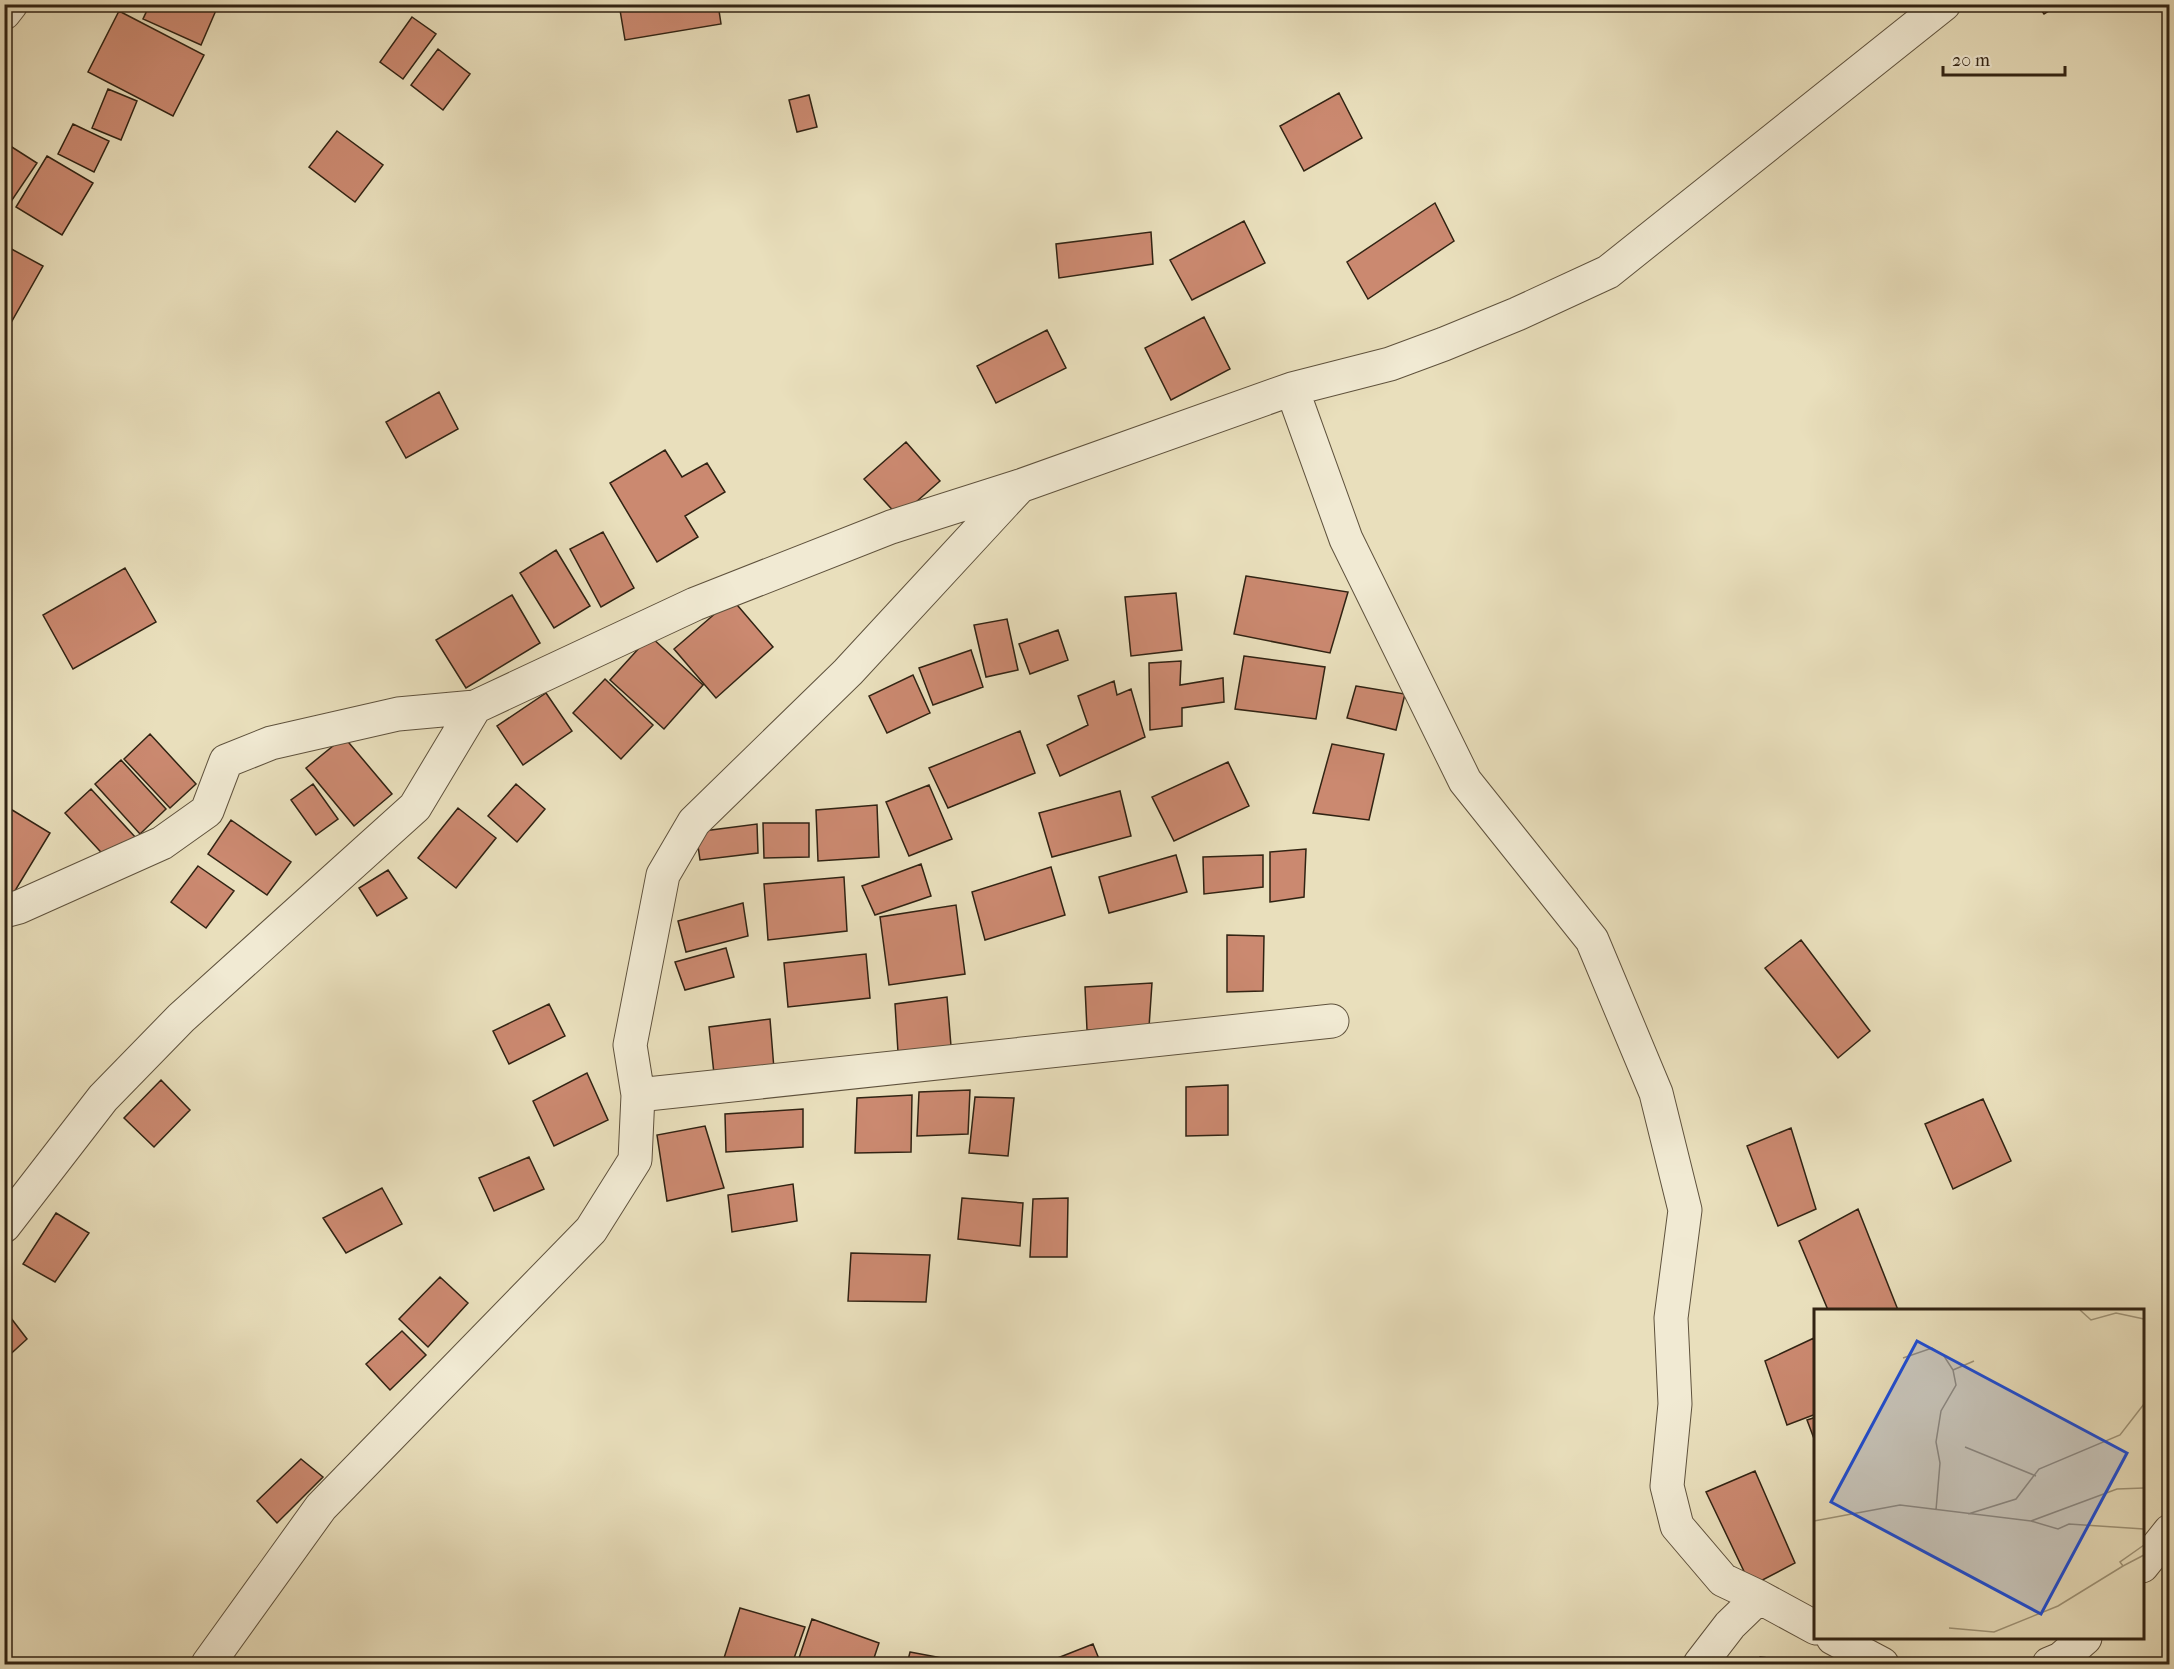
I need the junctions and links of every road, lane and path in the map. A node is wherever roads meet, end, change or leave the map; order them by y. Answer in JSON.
{"nodes":[{"id":1,"x":11,"y":4,"type":"edge"},
{"id":2,"x":1944,"y":4,"type":"edge"},
{"id":3,"x":4,"y":13,"type":"edge"},
{"id":4,"x":1292,"y":389,"type":"junction"},
{"id":5,"x":1020,"y":486,"type":"junction"},
{"id":6,"x":475,"y":707,"type":"junction"},
{"id":7,"x":4,"y":912,"type":"edge"},
{"id":8,"x":1332,"y":1021,"type":"dead end"},
{"id":9,"x":638,"y":1095,"type":"junction"},
{"id":10,"x":4,"y":1226,"type":"edge"},
{"id":11,"x":2169,"y":1531,"type":"edge"},
{"id":12,"x":2144,"y":1563,"type":"edge"},
{"id":13,"x":1759,"y":1597,"type":"junction"},
{"id":14,"x":1814,"y":1627,"type":"edge"},
{"id":15,"x":1835,"y":1639,"type":"edge"},
{"id":16,"x":2084,"y":1639,"type":"edge"},
{"id":17,"x":208,"y":1665,"type":"edge"},
{"id":18,"x":1700,"y":1665,"type":"edge"},
{"id":19,"x":1882,"y":1665,"type":"edge"},
{"id":20,"x":2049,"y":1665,"type":"edge"}],
"edges":[{"from":1,"to":3,"type":"street"},
{"from":2,"to":4,"type":"street"},
{"from":4,"to":5,"type":"street"},
{"from":4,"to":13,"type":"street"},
{"from":5,"to":6,"type":"street"},
{"from":5,"to":9,"type":"street"},
{"from":6,"to":7,"type":"street"},
{"from":6,"to":10,"type":"street"},
{"from":8,"to":9,"type":"street"},
{"from":9,"to":17,"type":"street"},
{"from":11,"to":12,"type":"street"},
{"from":13,"to":14,"type":"street"},
{"from":13,"to":18,"type":"street"},
{"from":15,"to":19,"type":"street"},
{"from":16,"to":20,"type":"street"}]}
